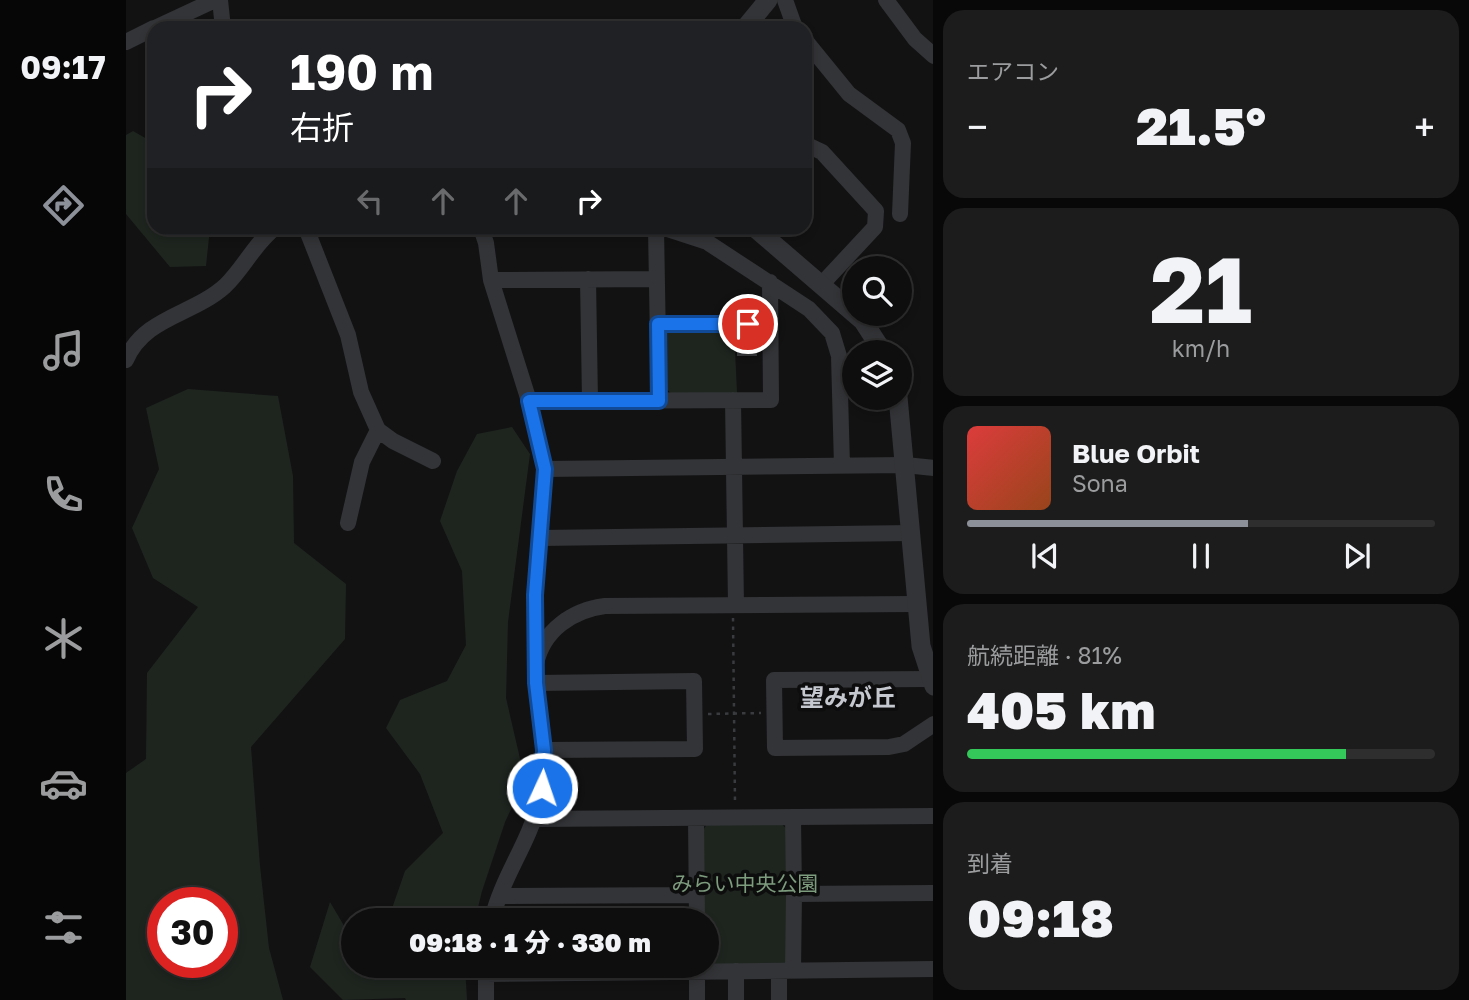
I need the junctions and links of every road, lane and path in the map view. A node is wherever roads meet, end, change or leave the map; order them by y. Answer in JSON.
{"nodes":[{"id":1,"x":217,"y":0,"type":"edge"},
{"id":2,"x":768,"y":0,"type":"edge"},
{"id":3,"x":785,"y":0,"type":"edge"},
{"id":4,"x":886,"y":0,"type":"edge"},
{"id":5,"x":170,"y":21,"type":"edge"},
{"id":6,"x":222,"y":21,"type":"edge"},
{"id":7,"x":751,"y":21,"type":"edge"},
{"id":8,"x":793,"y":21,"type":"edge"},
{"id":9,"x":147,"y":31,"type":"edge"},
{"id":10,"x":126,"y":41,"type":"edge"},
{"id":11,"x":812,"y":49,"type":"edge"},
{"id":12,"x":933,"y":56,"type":"edge"},
{"id":13,"x":812,"y":147,"type":"edge"},
{"id":14,"x":900,"y":214,"type":"dead end"},
{"id":15,"x":266,"y":235,"type":"edge"},
{"id":16,"x":309,"y":235,"type":"edge"},
{"id":17,"x":483,"y":235,"type":"edge"},
{"id":18,"x":656,"y":235,"type":"edge"},
{"id":19,"x":686,"y":235,"type":"edge"},
{"id":20,"x":763,"y":235,"type":"edge"},
{"id":21,"x":587,"y":279,"type":"junction"},
{"id":22,"x":657,"y":279,"type":"junction"},
{"id":23,"x":491,"y":280,"type":"junction"},
{"id":24,"x":770,"y":282,"type":"junction"},
{"id":25,"x":821,"y":285,"type":"junction"},
{"id":26,"x":658,"y":324,"type":"junction"},
{"id":27,"x":770,"y":324,"type":"junction"},
{"id":28,"x":875,"y":340,"type":"edge"},
{"id":29,"x":126,"y":360,"type":"edge"},
{"id":30,"x":733,"y":400,"type":"junction"},
{"id":31,"x":529,"y":401,"type":"junction"},
{"id":32,"x":590,"y":401,"type":"junction"},
{"id":33,"x":659,"y":401,"type":"junction"},
{"id":34,"x":899,"y":410,"type":"edge"},
{"id":35,"x":378,"y":430,"type":"junction"},
{"id":36,"x":433,"y":461,"type":"dead end"},
{"id":37,"x":842,"y":466,"type":"junction"},
{"id":38,"x":905,"y":466,"type":"junction"},
{"id":39,"x":734,"y":467,"type":"junction"},
{"id":40,"x":933,"y":468,"type":"edge"},
{"id":41,"x":545,"y":469,"type":"junction"},
{"id":42,"x":348,"y":523,"type":"dead end"},
{"id":43,"x":911,"y":533,"type":"junction"},
{"id":44,"x":735,"y":535,"type":"junction"},
{"id":45,"x":540,"y":538,"type":"junction"},
{"id":46,"x":916,"y":604,"type":"junction"},
{"id":47,"x":734,"y":610,"type":"junction"},
{"id":48,"x":536,"y":664,"type":"junction"},
{"id":49,"x":932,"y":682,"type":"edge"},
{"id":50,"x":536,"y":683,"type":"junction"},
{"id":51,"x":775,"y":713,"type":"junction"},
{"id":52,"x":694,"y":714,"type":"junction"},
{"id":53,"x":734,"y":714,"type":"junction"},
{"id":54,"x":933,"y":724,"type":"edge"},
{"id":55,"x":544,"y":750,"type":"junction"},
{"id":56,"x":933,"y":816,"type":"edge"},
{"id":57,"x":736,"y":817,"type":"junction"},
{"id":58,"x":793,"y":817,"type":"junction"},
{"id":59,"x":696,"y":818,"type":"junction"},
{"id":60,"x":535,"y":819,"type":"junction"},
{"id":61,"x":933,"y":893,"type":"edge"},
{"id":62,"x":794,"y":894,"type":"junction"},
{"id":63,"x":697,"y":895,"type":"junction"},
{"id":64,"x":500,"y":896,"type":"junction"},
{"id":65,"x":496,"y":908,"type":"edge"},
{"id":66,"x":697,"y":908,"type":"edge"},
{"id":67,"x":933,"y":969,"type":"edge"},
{"id":68,"x":719,"y":970,"type":"edge"},
{"id":69,"x":736,"y":971,"type":"junction"},
{"id":70,"x":786,"y":971,"type":"junction"},
{"id":71,"x":486,"y":978,"type":"edge"},
{"id":72,"x":697,"y":978,"type":"edge"},
{"id":73,"x":486,"y":1000,"type":"edge"},
{"id":74,"x":697,"y":1000,"type":"edge"},
{"id":75,"x":736,"y":1000,"type":"edge"},
{"id":76,"x":779,"y":1000,"type":"edge"}],
"edges":[{"from":1,"to":5,"type":"street"},
{"from":1,"to":6,"type":"street"},
{"from":2,"to":7,"type":"street"},
{"from":3,"to":8,"type":"street"},
{"from":4,"to":12,"type":"street"},
{"from":9,"to":10,"type":"street"},
{"from":11,"to":14,"type":"street"},
{"from":13,"to":25,"type":"street"},
{"from":15,"to":29,"type":"street"},
{"from":16,"to":35,"type":"street"},
{"from":17,"to":23,"type":"street"},
{"from":18,"to":22,"type":"street"},
{"from":19,"to":24,"type":"street"},
{"from":20,"to":25,"type":"street"},
{"from":21,"to":22,"type":"street"},
{"from":21,"to":23,"type":"street"},
{"from":21,"to":32,"type":"street"},
{"from":22,"to":26,"type":"street"},
{"from":23,"to":31,"type":"street"},
{"from":24,"to":27,"type":"street"},
{"from":24,"to":37,"type":"street"},
{"from":25,"to":28,"type":"street"},
{"from":26,"to":27,"type":"street"},
{"from":26,"to":33,"type":"street"},
{"from":27,"to":30,"type":"street"},
{"from":30,"to":33,"type":"street"},
{"from":30,"to":39,"type":"street"},
{"from":31,"to":32,"type":"street"},
{"from":31,"to":41,"type":"street"},
{"from":32,"to":33,"type":"street"},
{"from":34,"to":38,"type":"street"},
{"from":35,"to":36,"type":"street"},
{"from":35,"to":42,"type":"street"},
{"from":37,"to":38,"type":"street"},
{"from":37,"to":39,"type":"street"},
{"from":38,"to":40,"type":"street"},
{"from":38,"to":43,"type":"street"},
{"from":39,"to":41,"type":"street"},
{"from":39,"to":44,"type":"street"},
{"from":41,"to":45,"type":"street"},
{"from":43,"to":44,"type":"street"},
{"from":43,"to":46,"type":"street"},
{"from":44,"to":45,"type":"street"},
{"from":44,"to":47,"type":"street"},
{"from":45,"to":48,"type":"street"},
{"from":46,"to":47,"type":"street"},
{"from":46,"to":49,"type":"street"},
{"from":47,"to":48,"type":"street"},
{"from":47,"to":53,"type":"path"},
{"from":48,"to":50,"type":"street"},
{"from":49,"to":51,"type":"street"},
{"from":50,"to":52,"type":"street"},
{"from":50,"to":55,"type":"street"},
{"from":51,"to":53,"type":"path"},
{"from":51,"to":54,"type":"street"},
{"from":52,"to":53,"type":"path"},
{"from":52,"to":55,"type":"street"},
{"from":53,"to":57,"type":"path"},
{"from":55,"to":60,"type":"street"},
{"from":56,"to":58,"type":"street"},
{"from":57,"to":58,"type":"street"},
{"from":57,"to":59,"type":"street"},
{"from":58,"to":62,"type":"street"},
{"from":59,"to":60,"type":"street"},
{"from":59,"to":63,"type":"street"},
{"from":60,"to":64,"type":"street"},
{"from":61,"to":62,"type":"street"},
{"from":62,"to":70,"type":"street"},
{"from":63,"to":64,"type":"street"},
{"from":63,"to":66,"type":"street"},
{"from":64,"to":65,"type":"street"},
{"from":67,"to":70,"type":"street"},
{"from":68,"to":69,"type":"street"},
{"from":69,"to":70,"type":"street"},
{"from":69,"to":75,"type":"street"},
{"from":70,"to":76,"type":"street"},
{"from":71,"to":73,"type":"street"},
{"from":72,"to":74,"type":"street"}]}
